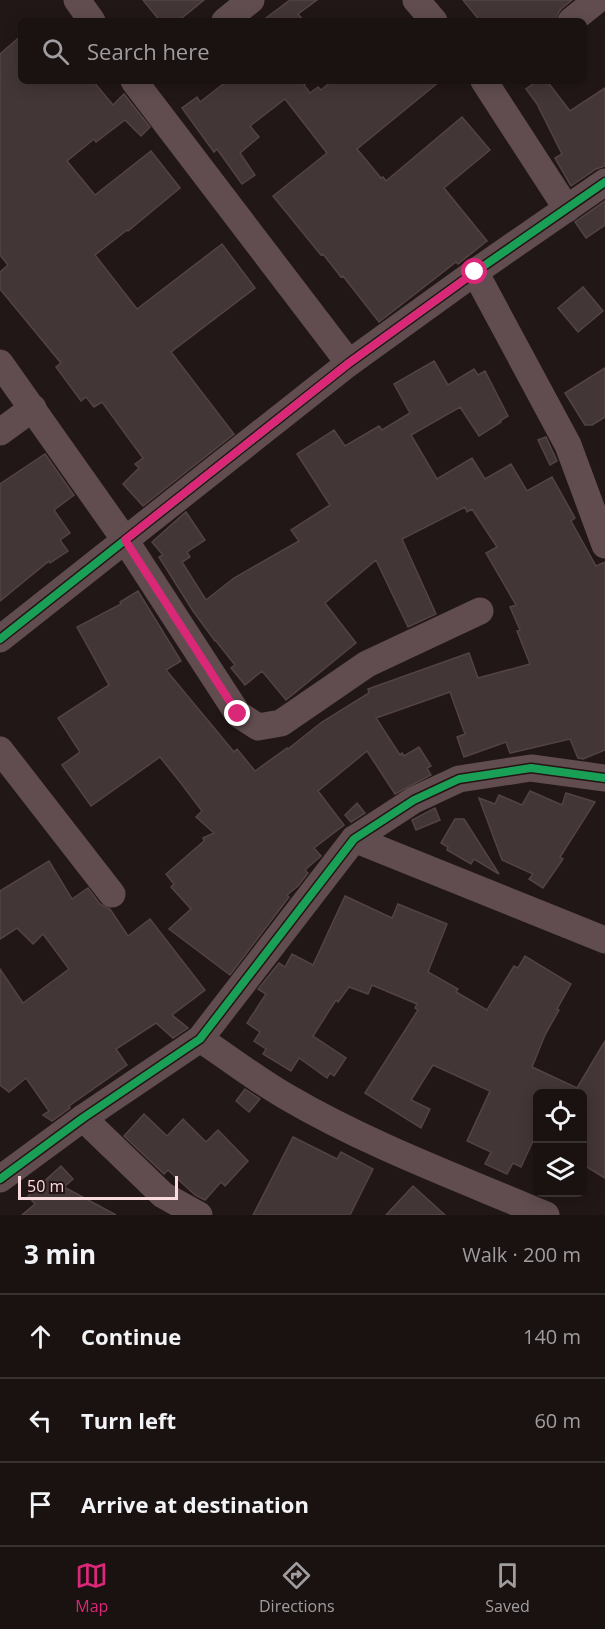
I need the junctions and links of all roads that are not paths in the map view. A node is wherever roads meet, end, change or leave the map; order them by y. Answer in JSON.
{"nodes":[{"id":1,"x":77,"y":0,"type":"edge"},
{"id":2,"x":251,"y":0,"type":"edge"},
{"id":3,"x":416,"y":0,"type":"edge"},
{"id":4,"x":597,"y":0,"type":"edge"},
{"id":5,"x":90,"y":18,"type":"edge"},
{"id":6,"x":229,"y":18,"type":"edge"},
{"id":7,"x":431,"y":18,"type":"edge"},
{"id":8,"x":575,"y":18,"type":"edge"},
{"id":9,"x":142,"y":84,"type":"edge"},
{"id":10,"x":491,"y":84,"type":"edge"},
{"id":11,"x":605,"y":182,"type":"edge"},
{"id":12,"x":567,"y":208,"type":"junction"},
{"id":13,"x":475,"y":272,"type":"junction"},
{"id":14,"x":0,"y":363,"type":"edge"},
{"id":15,"x":349,"y":363,"type":"junction"},
{"id":16,"x":33,"y":408,"type":"junction"},
{"id":17,"x":0,"y":432,"type":"edge"},
{"id":18,"x":125,"y":540,"type":"junction"},
{"id":19,"x":605,"y":545,"type":"edge"},
{"id":20,"x":480,"y":611,"type":"dead end"},
{"id":21,"x":0,"y":639,"type":"edge"},
{"id":22,"x":0,"y":750,"type":"edge"},
{"id":23,"x":605,"y":778,"type":"edge"},
{"id":24,"x":354,"y":839,"type":"junction"},
{"id":25,"x":112,"y":894,"type":"dead end"},
{"id":26,"x":605,"y":940,"type":"edge"},
{"id":27,"x":200,"y":1039,"type":"junction"},
{"id":28,"x":82,"y":1118,"type":"junction"},
{"id":29,"x":0,"y":1179,"type":"edge"},
{"id":30,"x":199,"y":1215,"type":"edge"},
{"id":31,"x":546,"y":1215,"type":"edge"}],
"edges":[{"from":1,"to":5,"type":"street"},
{"from":2,"to":6,"type":"street"},
{"from":3,"to":7,"type":"street"},
{"from":4,"to":8,"type":"street"},
{"from":9,"to":15,"type":"street"},
{"from":10,"to":12,"type":"street"},
{"from":11,"to":12,"type":"street"},
{"from":12,"to":13,"type":"street"},
{"from":13,"to":15,"type":"street"},
{"from":13,"to":19,"type":"street"},
{"from":14,"to":16,"type":"street"},
{"from":15,"to":18,"type":"street"},
{"from":16,"to":17,"type":"street"},
{"from":16,"to":18,"type":"street"},
{"from":18,"to":20,"type":"street"},
{"from":18,"to":21,"type":"street"},
{"from":22,"to":25,"type":"street"},
{"from":23,"to":24,"type":"street"},
{"from":24,"to":26,"type":"street"},
{"from":24,"to":27,"type":"street"},
{"from":27,"to":28,"type":"street"},
{"from":27,"to":31,"type":"street"},
{"from":28,"to":29,"type":"street"},
{"from":28,"to":30,"type":"street"}]}
